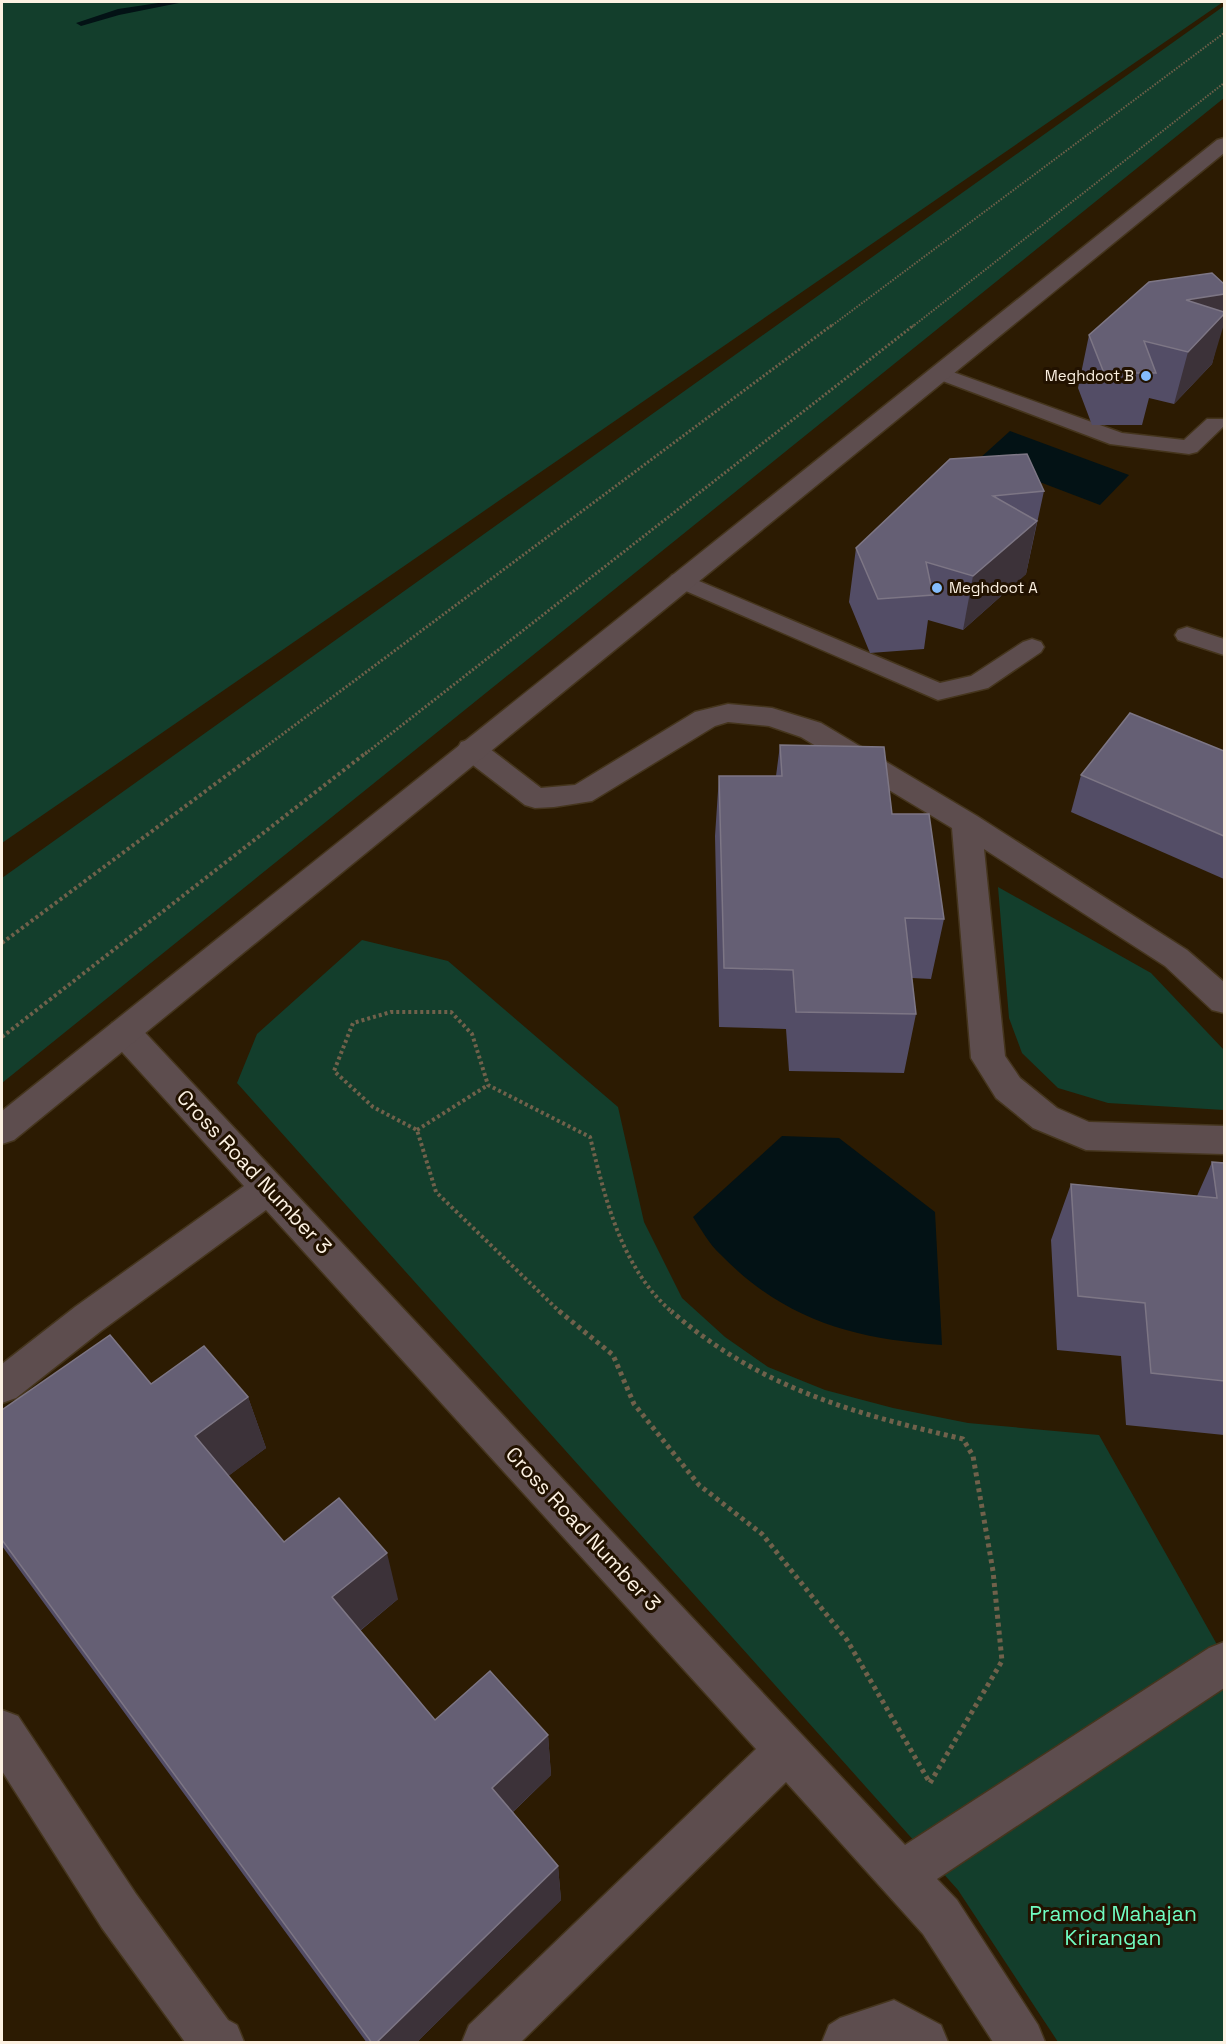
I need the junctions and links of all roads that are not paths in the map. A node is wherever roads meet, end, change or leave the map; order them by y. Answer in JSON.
{"nodes":[{"id":1,"x":1224,"y":144,"type":"edge"},
{"id":2,"x":939,"y":373,"type":"junction"},
{"id":3,"x":1215,"y":424,"type":"dead end"},
{"id":4,"x":680,"y":580,"type":"junction"},
{"id":5,"x":1187,"y":635,"type":"dead end"},
{"id":6,"x":1032,"y":647,"type":"dead end"},
{"id":7,"x":1224,"y":647,"type":"edge"},
{"id":8,"x":471,"y":749,"type":"junction"},
{"id":9,"x":966,"y":823,"type":"junction"},
{"id":10,"x":1224,"y":1001,"type":"edge"},
{"id":11,"x":124,"y":1032,"type":"junction"},
{"id":12,"x":2,"y":1130,"type":"edge"},
{"id":13,"x":1224,"y":1140,"type":"edge"},
{"id":14,"x":269,"y":1188,"type":"junction"},
{"id":15,"x":2,"y":1386,"type":"edge"},
{"id":16,"x":1224,"y":1663,"type":"edge"},
{"id":17,"x":2,"y":1732,"type":"edge"},
{"id":18,"x":787,"y":1750,"type":"junction"},
{"id":19,"x":901,"y":1875,"type":"junction"},
{"id":20,"x":220,"y":2043,"type":"edge"},
{"id":21,"x":486,"y":2043,"type":"edge"},
{"id":22,"x":846,"y":2043,"type":"edge"},
{"id":23,"x":924,"y":2043,"type":"edge"},
{"id":24,"x":1021,"y":2043,"type":"edge"}],
"edges":[{"from":1,"to":2,"type":"street"},
{"from":2,"to":3,"type":"lane"},
{"from":2,"to":4,"type":"street"},
{"from":4,"to":6,"type":"lane"},
{"from":4,"to":8,"type":"street"},
{"from":5,"to":7,"type":"lane"},
{"from":8,"to":9,"type":"street"},
{"from":8,"to":11,"type":"street"},
{"from":9,"to":10,"type":"street"},
{"from":9,"to":13,"type":"street"},
{"from":11,"to":12,"type":"street"},
{"from":11,"to":14,"type":"street","name":"Cross Road Number 3"},
{"from":14,"to":15,"type":"street"},
{"from":14,"to":18,"type":"street","name":"Cross Road Number 3"},
{"from":16,"to":19,"type":"street"},
{"from":17,"to":20,"type":"street"},
{"from":18,"to":19,"type":"street","name":"Cross Road Number 3"},
{"from":18,"to":21,"type":"street"},
{"from":19,"to":24,"type":"street","name":"Cross Road Number 3"},
{"from":22,"to":23,"type":"street"}]}
